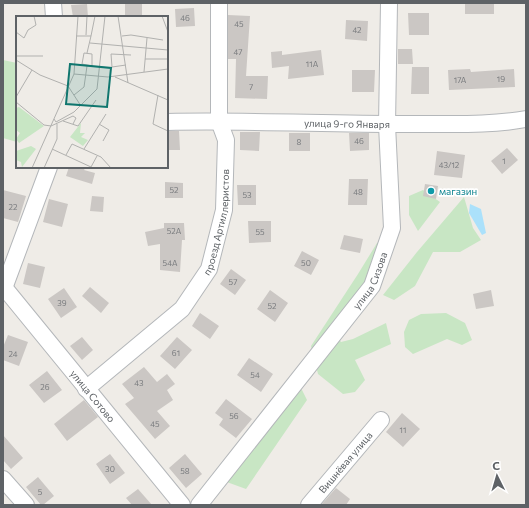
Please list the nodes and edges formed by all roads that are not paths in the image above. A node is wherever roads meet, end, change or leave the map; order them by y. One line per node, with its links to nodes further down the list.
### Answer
1 (53, 3): 4 (street)
2 (219, 3): 6 (street, проезд Артиллеристов)
3 (389, 3): 8 (street, улица Сизова)
4 (54, 16)
5 (526, 119): 8 (street, улица 9-го Января)
6 (219, 121): 7 (street, улица 9-го Января); 8 (street, улица 9-го Января); 11 (street, проезд Артиллеристов)
7 (168, 122)
8 (387, 125): 16 (street, улица Сизова)
9 (49, 168): 10 (street, улица Сотово)
10 (3, 288): 11 (street, улица Сотово)
11 (86, 389): 15 (street, улица Сотово)
12 (381, 420): 17 (street, Вишнёвая улица)
13 (3, 479): 14 (street)
14 (26, 505)
15 (182, 505)
16 (199, 505)
17 (309, 505)

